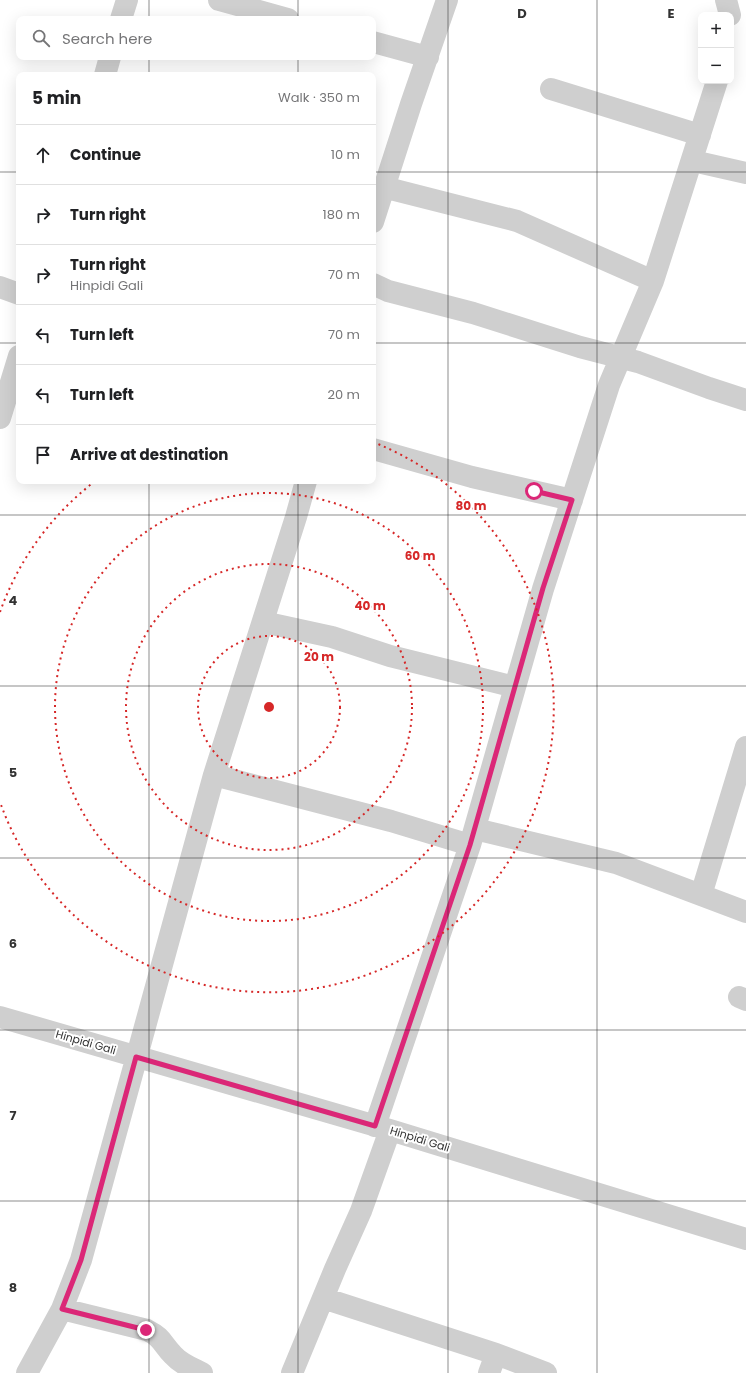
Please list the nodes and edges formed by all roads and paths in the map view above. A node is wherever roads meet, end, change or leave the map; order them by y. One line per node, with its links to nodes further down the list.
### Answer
1 (127, 0): 6 (street)
2 (219, 0): 7 (street)
3 (447, 0): 9 (street)
4 (726, 0): 5 (street)
5 (729, 12)
6 (122, 16)
7 (277, 16)
8 (376, 43): 9 (street)
9 (428, 57): 17 (street)
10 (109, 60): 11 (street)
11 (106, 72)
12 (716, 84): 14 (street)
13 (551, 89): 14 (street)
14 (700, 136): 15 (street)
15 (693, 161): 16 (street); 19 (street)
16 (746, 173)
17 (383, 187): 18 (street); 19 (street)
18 (376, 212)
19 (653, 281): 23 (street)
20 (376, 285): 23 (street)
21 (0, 287): 22 (street)
22 (16, 293)
23 (622, 357): 25 (street); 29 (street)
24 (16, 366): 26 (street)
25 (746, 400)
26 (0, 418)
27 (376, 449): 29 (street)
28 (305, 484): 30 (street)
29 (572, 500): 31 (street)
30 (263, 622): 31 (street); 33 (street)
31 (515, 687): 34 (street)
32 (746, 748): 35 (street)
33 (214, 775): 34 (street); 38 (street)
34 (472, 837): 35 (street); 39 (street)
35 (701, 895): 36 (street)
36 (746, 912)
37 (0, 1017): 38 (street, Hinpidi Gali)
38 (136, 1057): 39 (street, Hinpidi Gali); 42 (street)
39 (383, 1128): 40 (street, Hinpidi Gali); 41 (street)
40 (746, 1239)
41 (323, 1298): 43 (street); 46 (street)
42 (62, 1309): 44 (street); 45 (street)
43 (492, 1363): 47 (street)
44 (27, 1373)
45 (202, 1373)
46 (292, 1373)
47 (546, 1373)

